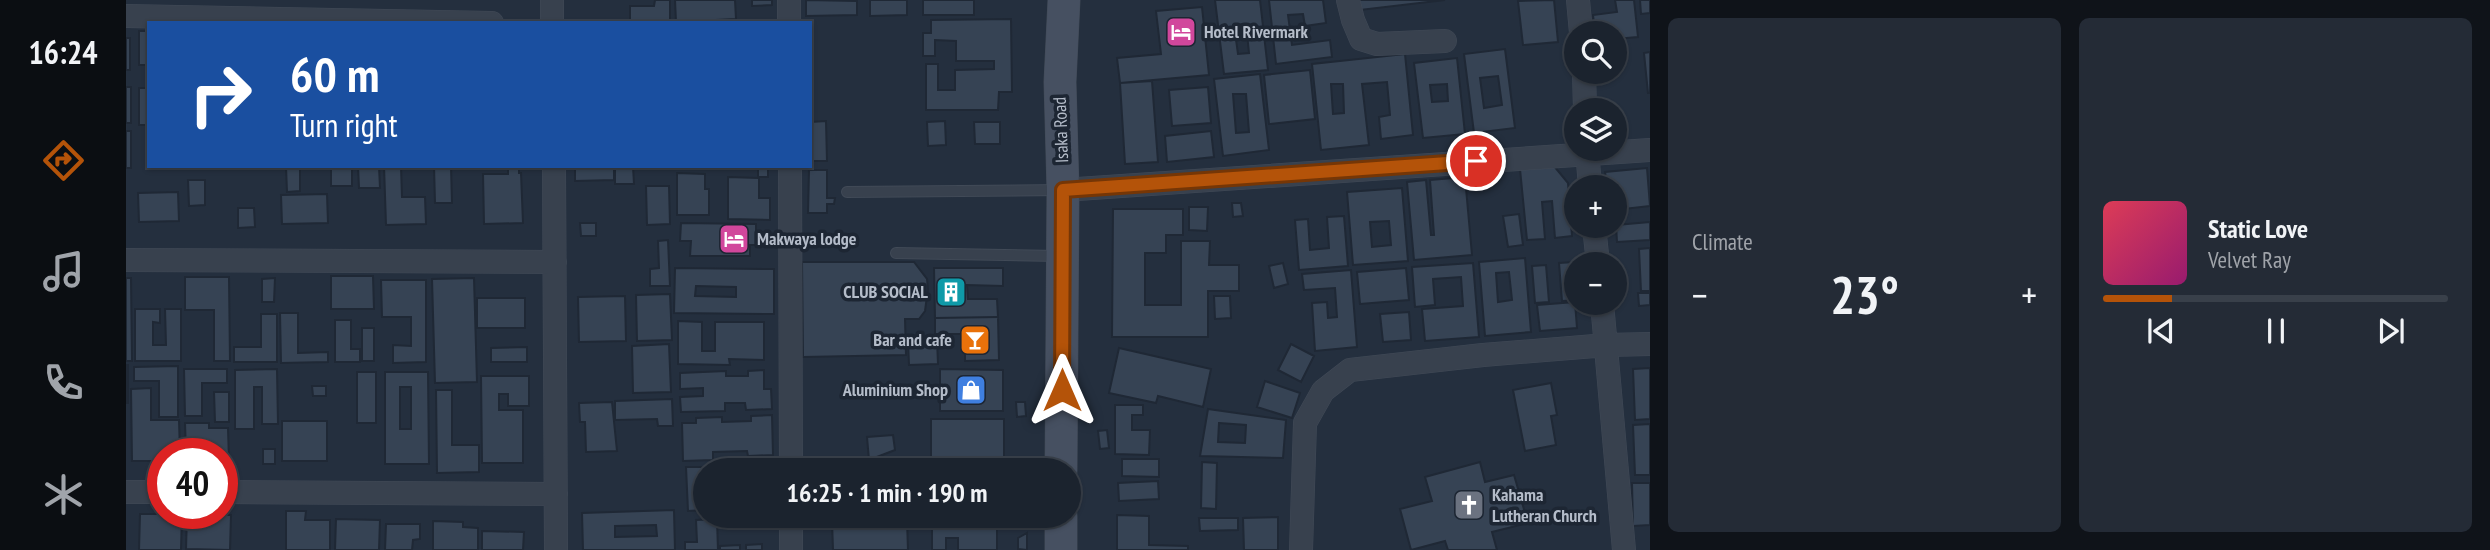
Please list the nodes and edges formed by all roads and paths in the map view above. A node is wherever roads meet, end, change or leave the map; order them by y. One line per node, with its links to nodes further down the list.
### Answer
1 (552, 0): 8 (street)
2 (789, 0): 9 (street)
3 (1064, 0): 17 (street, Isaka Road)
4 (1348, 0): 11 (street)
5 (1578, 0): 10 (street)
6 (126, 16): 7 (street)
7 (387, 21)
8 (552, 21)
9 (789, 21)
10 (1580, 21)
11 (1445, 41)
12 (1627, 150): 13 (street)
13 (1650, 150)
14 (1564, 153): 17 (street)
15 (554, 168): 22 (street)
16 (790, 168): 26 (street)
17 (1063, 190): 18 (lane); 20 (street, Isaka Road)
18 (848, 192)
19 (897, 253): 20 (lane)
20 (1063, 256): 27 (street, Isaka Road)
21 (126, 260): 22 (street)
22 (555, 262): 31 (street)
23 (1603, 315): 25 (street)
24 (1650, 344): 25 (street)
25 (1607, 345): 37 (street); 38 (street)
26 (791, 458)
27 (1061, 458)
28 (126, 492): 29 (street)
29 (147, 492)
30 (238, 492): 31 (street)
31 (556, 494): 34 (street)
32 (791, 528): 35 (street)
33 (1061, 528): 36 (street)
34 (556, 550)
35 (792, 550)
36 (1061, 550)
37 (1301, 550)
38 (1624, 550)

